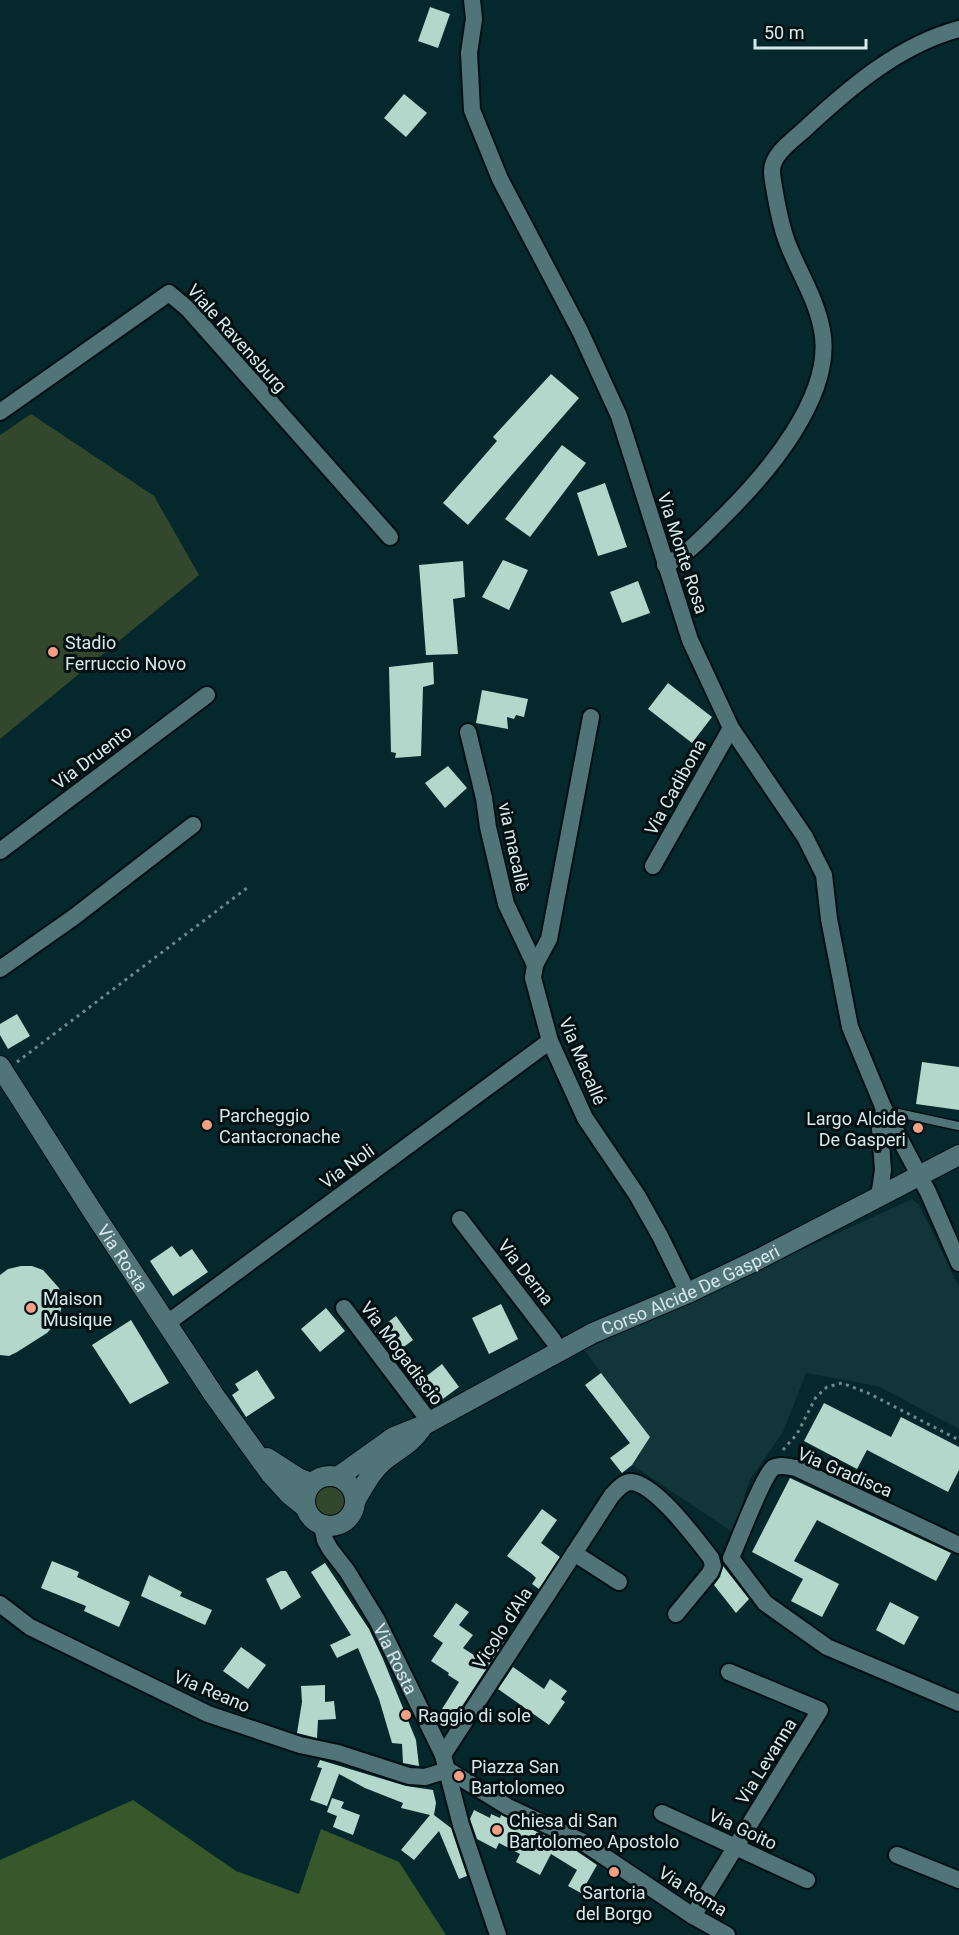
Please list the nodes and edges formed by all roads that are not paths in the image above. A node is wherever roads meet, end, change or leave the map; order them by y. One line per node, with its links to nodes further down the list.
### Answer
1 (472, 0): 5 (street, Via Monte Rosa)
2 (959, 29): 5 (street)
3 (0, 412): 4 (street, Viale Ravensburg)
4 (390, 537)
5 (665, 565): 8 (street, Via Monte Rosa)
6 (207, 695): 11 (street, Via Druento)
7 (591, 717): 13 (street)
8 (730, 728): 12 (street, Via Cadibona); 17 (street, Via Monte Rosa)
9 (468, 732): 13 (street, via macallè)
10 (193, 825): 14 (street)
11 (0, 851)
12 (653, 866)
13 (535, 964): 15 (street, Via Macallé)
14 (0, 969)
15 (550, 1041): 24 (street, Via Macallé); 26 (street, Via Noli)
16 (2, 1069): 26 (street, Via Rosta)
17 (884, 1109): 18 (lane); 20 (street); 21 (street)
18 (959, 1126)
19 (959, 1155): 20 (street, Corso Alcide De Gasperi)
20 (919, 1176): 21 (street, Corso Alcide De Gasperi); 23 (street)
21 (879, 1197): 24 (street, Corso Alcide De Gasperi)
22 (460, 1219): 27 (street, Via Derna)
23 (959, 1263)
24 (688, 1293): 27 (street, Corso Alcide De Gasperi)
25 (344, 1308): 28 (street, Via Mogadiscio)
26 (166, 1324): 29 (street, Via Rosta)
27 (559, 1350): 28 (street, Corso Alcide De Gasperi)
28 (427, 1424): 30 (street, Corso Alcide De Gasperi); 32 (street, Corso Alcide De Gasperi)
29 (252, 1446): 31 (street, Via Rosta); 33 (street, Via Rosta)
30 (338, 1477): 31 (street); 32 (street)
31 (311, 1483): 33 (street)
32 (355, 1501): 34 (street)
33 (305, 1507): 34 (street)
34 (322, 1526): 42 (street, Via Rosta)
35 (959, 1545): 41 (street, Via Gradisca)
36 (574, 1553): 37 (street); 39 (street, Vicolo d'Ala); 42 (street, Vicolo d'Ala)
37 (619, 1582)
38 (0, 1604): 42 (street, Via Reano)
39 (676, 1614)
40 (729, 1672): 44 (street, Via Levanna)
41 (959, 1702)
42 (446, 1763): 48 (street, Via Roma); 49 (street)
43 (662, 1813): 44 (street, Via Goito)
44 (735, 1847): 46 (street, Via Goito); 48 (street, Via Levanna)
45 (897, 1855): 47 (street)
46 (807, 1880)
47 (959, 1880)
48 (693, 1916): 50 (street, Via Roma)
49 (498, 1935)
50 (727, 1935)

